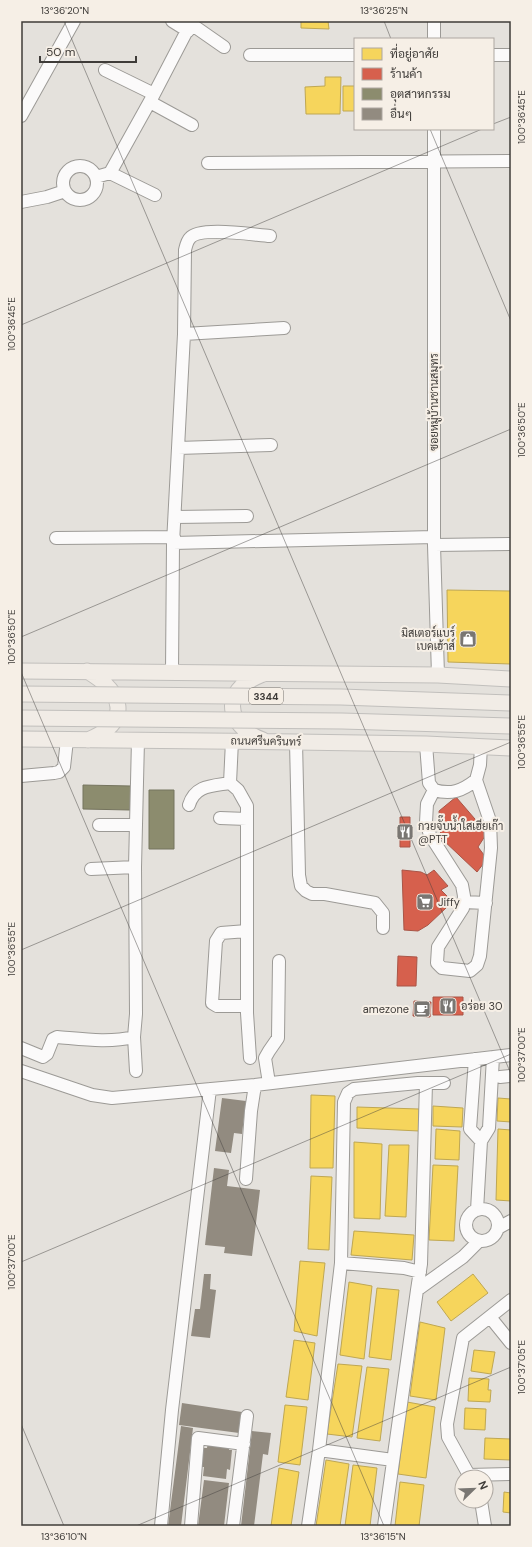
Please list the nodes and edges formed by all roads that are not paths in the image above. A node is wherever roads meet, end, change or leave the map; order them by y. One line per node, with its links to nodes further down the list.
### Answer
1 (74, 21): 13 (street)
2 (172, 21): 4 (street)
3 (434, 21): 5 (street)
4 (190, 25): 6 (street); 12 (street)
5 (434, 38)
6 (224, 47)
7 (250, 55): 8 (street)
8 (354, 55)
9 (494, 55): 10 (street)
10 (511, 55)
11 (105, 70): 12 (street)
12 (152, 98): 14 (street); 19 (street)
13 (21, 116)
14 (192, 125)
15 (434, 130): 17 (street, ซอยหมู่บ้านชานสมุทร)
16 (511, 161): 17 (street)
17 (434, 162): 18 (street); 33 (street, ซอยหมู่บ้านชานสมุทร)
18 (208, 163)
19 (110, 173): 20 (street); 22 (street)
20 (96, 177): 21 (street); 21 (street)
21 (65, 191): 23 (street)
22 (155, 195)
23 (22, 206)
24 (270, 236): 26 (street)
25 (284, 328): 26 (street)
26 (184, 334): 28 (street)
27 (271, 446): 28 (street)
28 (178, 448): 30 (street)
29 (247, 516): 30 (street)
30 (175, 517): 32 (street)
31 (56, 538): 32 (street)
32 (173, 540): 33 (street); 37 (street)
33 (434, 541): 34 (street); 39 (street, ซอยหมู่บ้านชานสมุทร)
34 (511, 544)
35 (21, 671): 36 (main road, 3344)
36 (87, 671): 37 (main road, 3344); 47 (main road)
37 (172, 672): 38 (main road, 3344)
38 (264, 673): 39 (main road, 3344); 50 (main road)
39 (438, 675): 40 (main road, 3344)
40 (511, 678)
41 (21, 694): 42 (main road, 3344, bridge)
42 (511, 703)
43 (21, 718): 44 (main road, ถนนศรีนครินทร์ / 3344, bridge)
44 (511, 726)
45 (21, 739): 46 (main road, ถนนศรีนครินทร์)
46 (67, 740): 47 (main road, ถนนศรีนครินทร์); 55 (street)
47 (88, 740): 48 (main road, ถนนศรีนครินทร์)
48 (138, 740): 49 (main road, ถนนศรีนครินทร์); 63 (street)
49 (232, 741): 50 (main road, ถนนศรีนครินทร์); 57 (street)
50 (266, 741): 51 (main road, ถนนศรีนครินทร์)
51 (296, 742): 52 (main road, ถนนศรีนครินทร์); 68 (street)
52 (426, 744): 53 (main road, ถนนศรีนครินทร์); 58 (street)
53 (481, 746): 54 (main road, ถนนศรีนครินทร์); 56 (street)
54 (511, 748)
55 (21, 776)
56 (476, 780): 58 (street); 67 (street)
57 (230, 783): 59 (street); 61 (street)
58 (434, 790): 66 (street)
59 (189, 805)
60 (220, 818): 61 (street)
61 (247, 819): 69 (street)
62 (99, 825): 63 (street)
63 (136, 825): 64 (street)
64 (135, 867): 65 (street); 72 (street)
65 (91, 869)
66 (464, 902): 67 (street); 67 (street)
67 (486, 903)
68 (383, 928)
69 (247, 931): 71 (street); 71 (street)
70 (279, 961): 80 (street)
71 (247, 1006): 76 (street)
72 (134, 1037): 73 (street); 79 (street)
73 (21, 1048)
74 (511, 1055): 75 (street)
75 (493, 1057): 77 (street); 85 (street)
76 (250, 1058)
77 (475, 1059): 80 (street); 85 (street)
78 (21, 1071): 84 (street)
79 (136, 1071)
80 (269, 1083): 83 (street)
81 (426, 1083): 82 (street); 91 (street); 92 (street)
82 (444, 1083)
83 (255, 1085): 84 (street); 86 (street)
84 (210, 1089): 105 (street)
85 (481, 1142): 87 (street)
86 (246, 1179)
87 (477, 1210): 89 (street); 90 (street)
88 (511, 1221): 89 (street)
89 (498, 1228): 90 (street)
90 (479, 1241): 93 (street)
91 (341, 1263): 92 (street); 99 (street)
92 (420, 1272): 93 (street)
93 (417, 1290): 100 (street)
94 (511, 1300): 95 (street)
95 (490, 1317): 96 (street); 101 (street)
96 (511, 1343)
97 (247, 1416): 98 (street)
98 (244, 1444): 106 (street); 107 (street)
99 (319, 1450): 100 (street); 108 (street)
100 (393, 1460): 109 (street)
101 (465, 1469)
102 (511, 1474): 103 (street)
103 (494, 1475)
104 (482, 1509): 110 (street)
105 (161, 1526)
106 (191, 1526)
107 (234, 1526)
108 (308, 1526)
109 (384, 1526)
110 (485, 1526)

